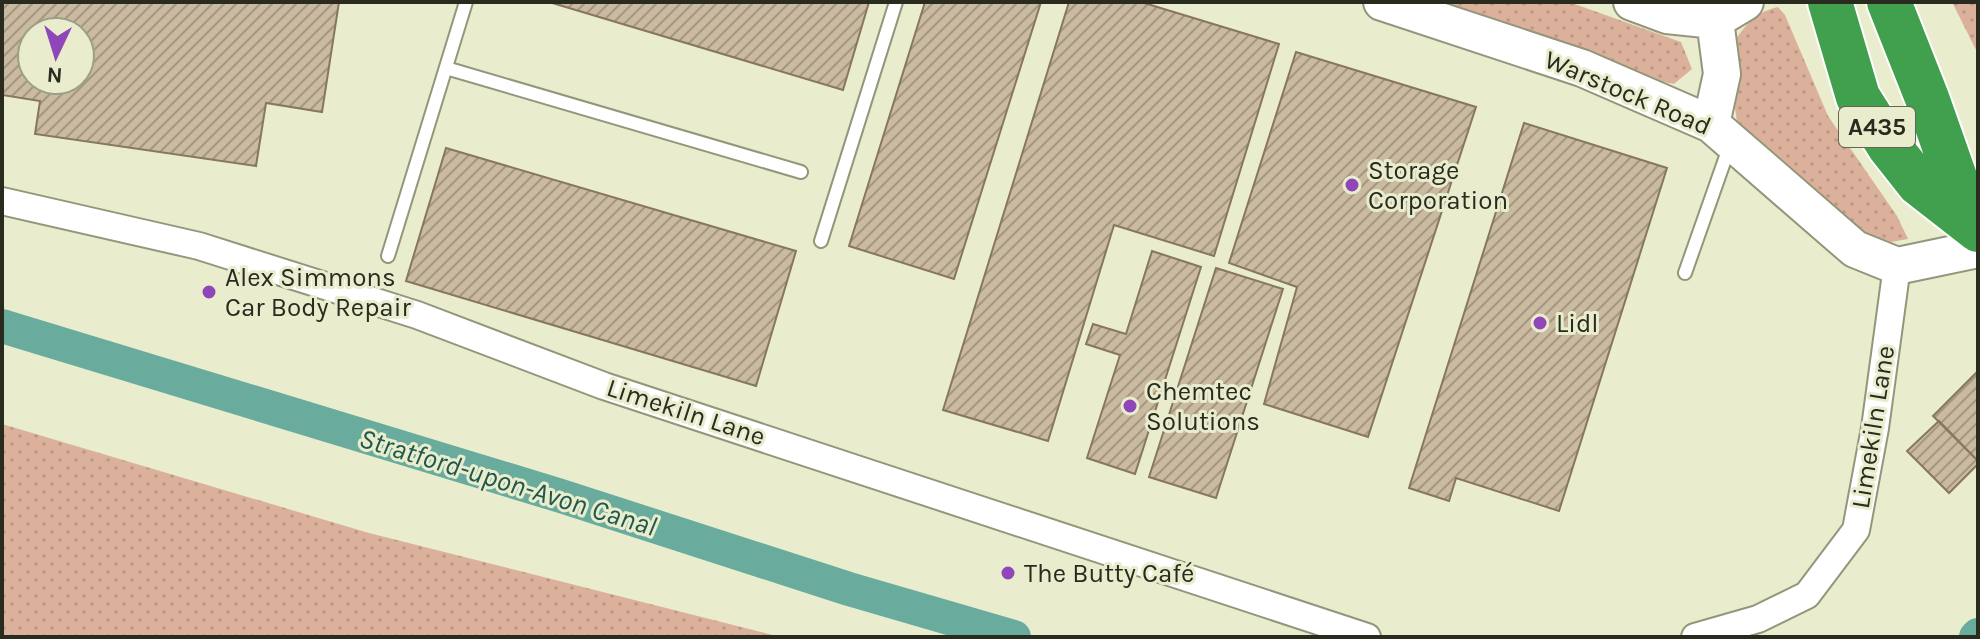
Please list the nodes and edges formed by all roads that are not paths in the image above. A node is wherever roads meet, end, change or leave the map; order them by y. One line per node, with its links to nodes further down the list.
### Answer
1 (466, 2): 8 (lane)
2 (896, 2): 13 (lane)
3 (1382, 2): 9 (street, Warstock Road)
4 (1632, 2): 7 (street)
5 (1830, 2): 12 (highway, A435)
6 (1889, 2): 12 (highway, A435)
7 (1730, 11): 9 (street)
8 (446, 68): 10 (lane); 14 (lane)
9 (1721, 133): 15 (street, Warstock Road); 16 (lane)
10 (801, 172)
11 (2, 201): 17 (street, Limekiln Lane)
12 (1976, 234): 15 (street)
13 (821, 241)
14 (388, 256)
15 (1897, 266): 18 (street, Limekiln Lane)
16 (1685, 273)
17 (1367, 637)
18 (1695, 637)

